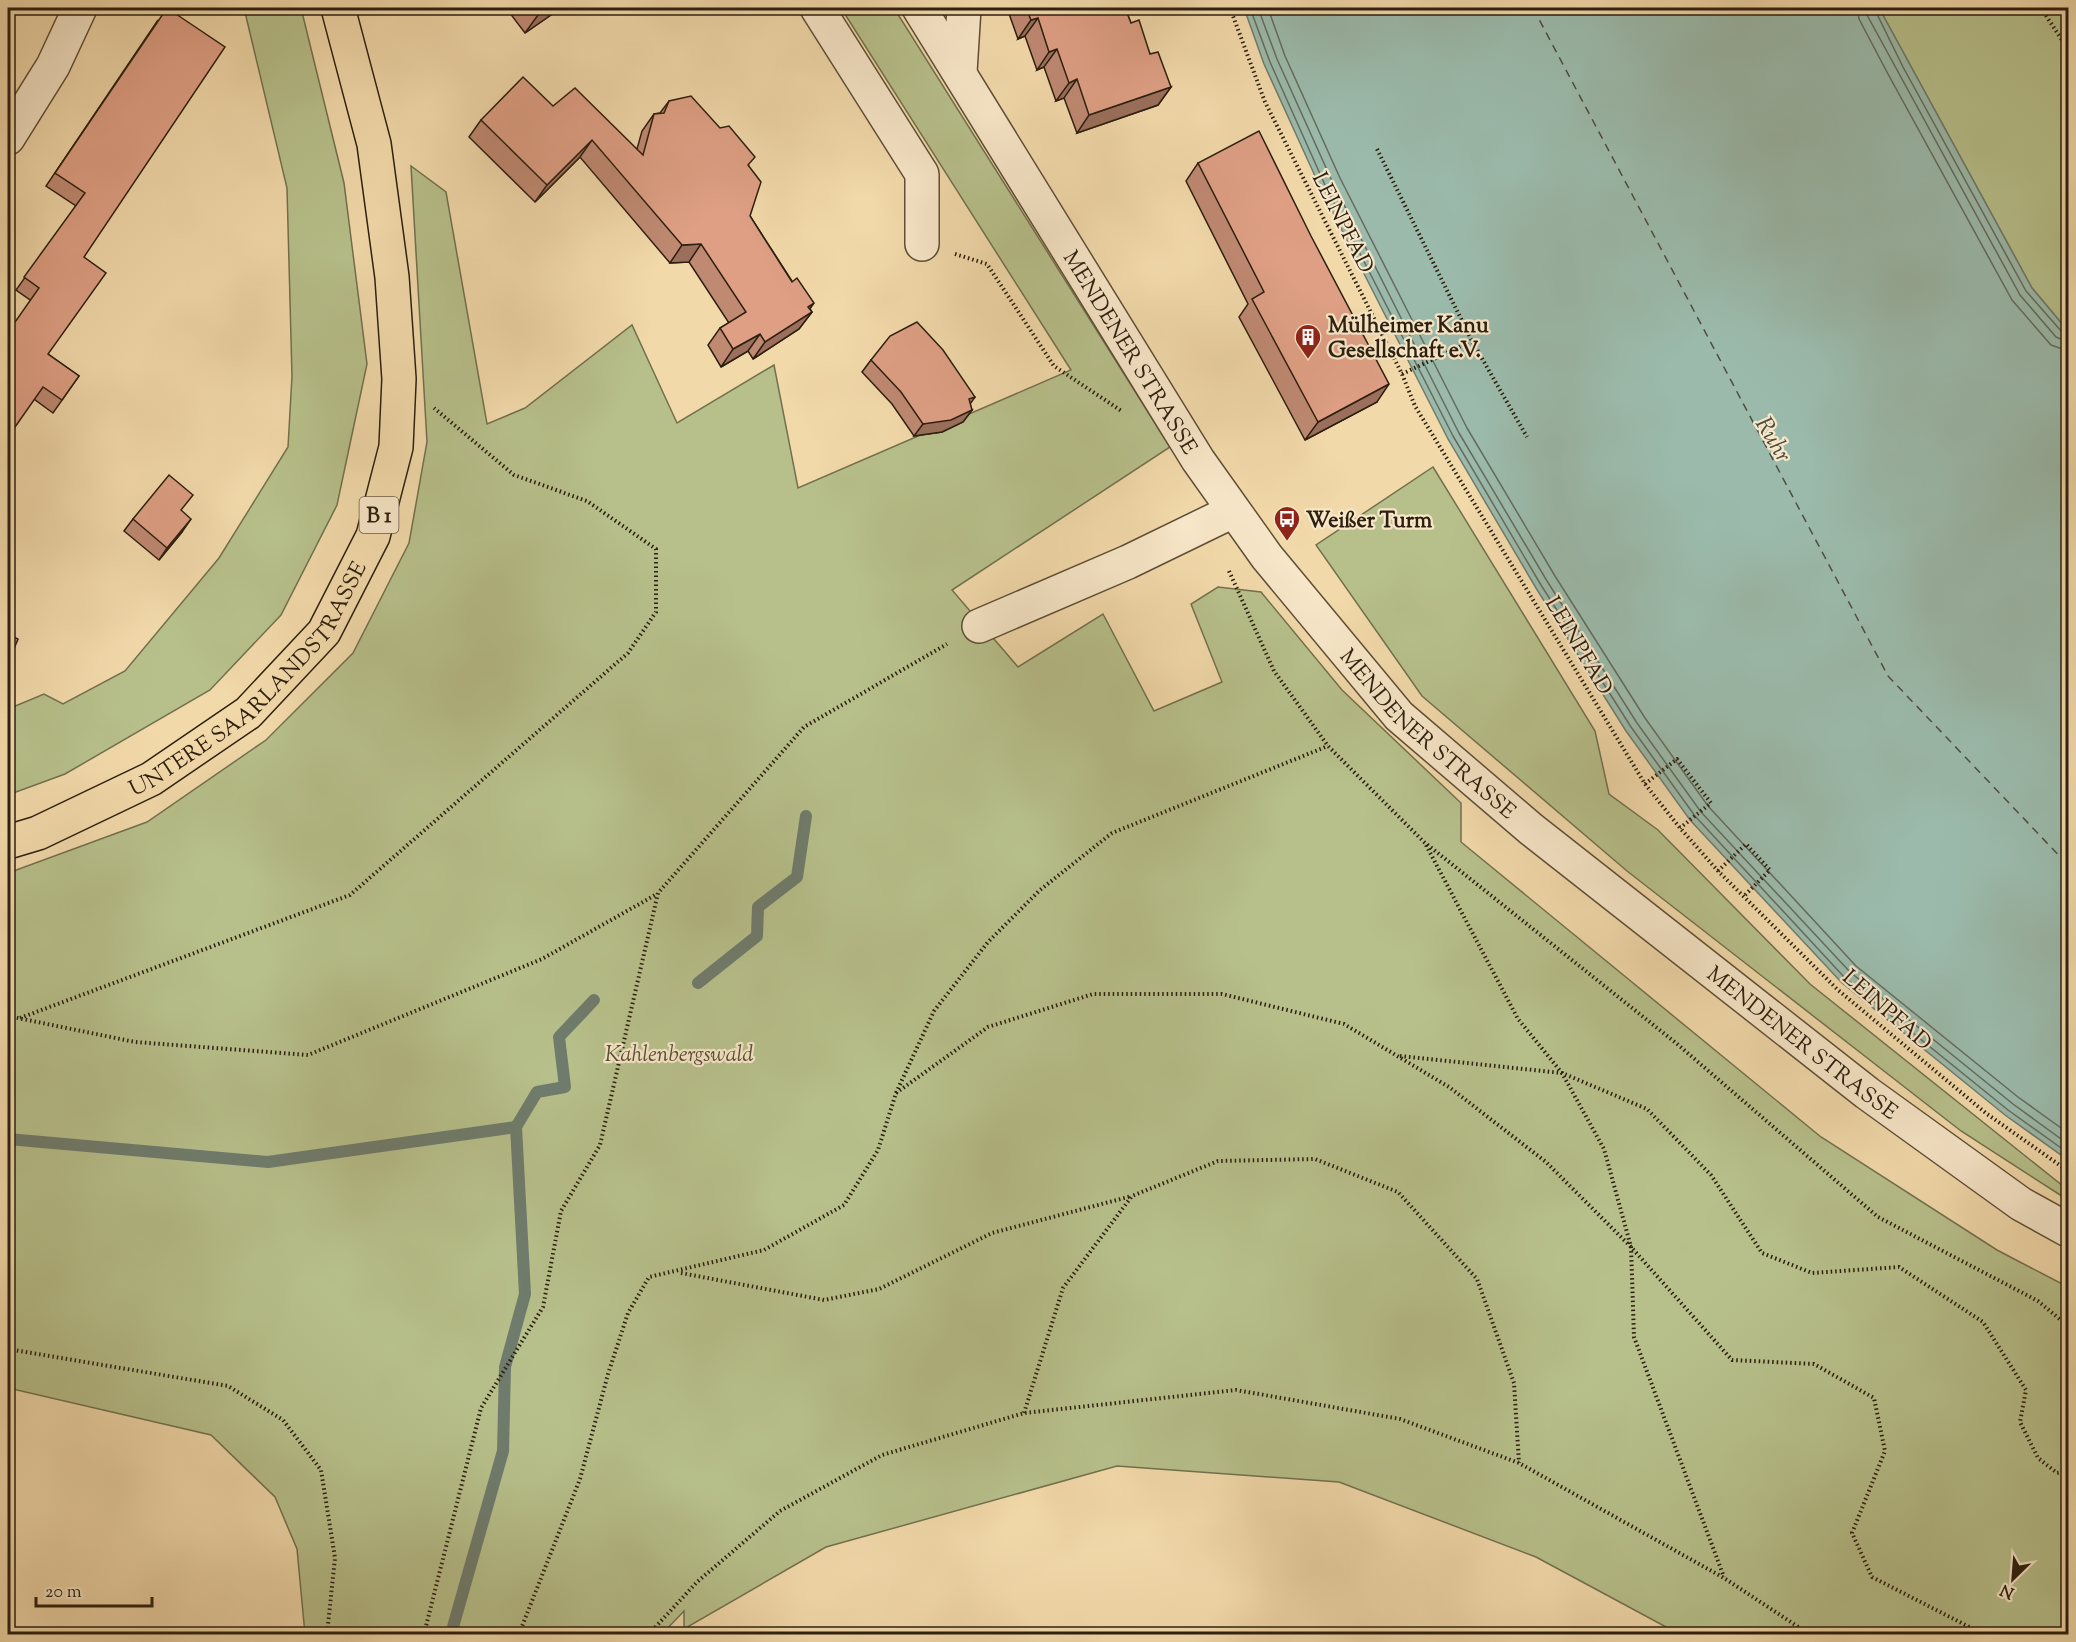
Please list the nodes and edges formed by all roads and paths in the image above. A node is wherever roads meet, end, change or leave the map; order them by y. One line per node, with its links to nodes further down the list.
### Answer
1 (80, 8): 10 (street)
2 (338, 8): 15 (main road, UNTERE SAARLANDSTRASSE / B 1)
3 (817, 8): 12 (street)
4 (919, 8): 9 (street, MENDENER STRASSE)
5 (964, 8): 9 (street)
6 (1230, 8): 14 (path, LEINPFAD)
7 (2041, 8): 8 (path)
8 (2068, 50)
9 (960, 72): 18 (street, MENDENER STRASSE)
10 (8, 138)
11 (1377, 149): 13 (path)
12 (922, 244): 16 (path)
13 (1472, 341): 14 (path); 17 (path)
14 (1402, 374): 21 (path, LEINPFAD)
15 (399, 379): 23 (main road, UNTERE SAARLANDSTRASSE / B 1); 29 (path)
16 (1130, 416)
17 (1527, 437)
18 (1209, 519): 19 (street); 20 (path); 35 (street, MENDENER STRASSE)
19 (979, 626): 26 (path)
20 (1328, 746): 24 (path); 32 (path)
21 (1645, 784): 22 (path, LEINPFAD); 22 (path)
22 (1680, 828): 25 (path, LEINPFAD)
23 (8, 842)
24 (1424, 842): 31 (path); 38 (path)
25 (1718, 871): 27 (path, LEINPFAD); 27 (path)
26 (657, 893): 29 (path); 45 (path)
27 (1745, 895): 33 (path, LEINPFAD)
28 (8, 1016): 29 (path)
29 (20, 1018)
30 (1397, 1056): 31 (path); 32 (path); 36 (path)
31 (1562, 1073): 36 (path); 42 (path)
32 (896, 1093): 37 (path)
33 (2068, 1171)
34 (1132, 1196): 37 (path); 40 (path); 41 (path)
35 (2068, 1230)
36 (1631, 1247): 43 (path); 49 (path)
37 (677, 1272): 46 (path)
38 (2068, 1326)
39 (8, 1349): 44 (path)
40 (1024, 1413): 41 (path); 47 (path)
41 (1518, 1463): 43 (path)
42 (2068, 1471)
43 (1724, 1578): 48 (path)
44 (327, 1635)
45 (424, 1635)
46 (519, 1635)
47 (649, 1635)
48 (1809, 1635)
49 (1983, 1635)

